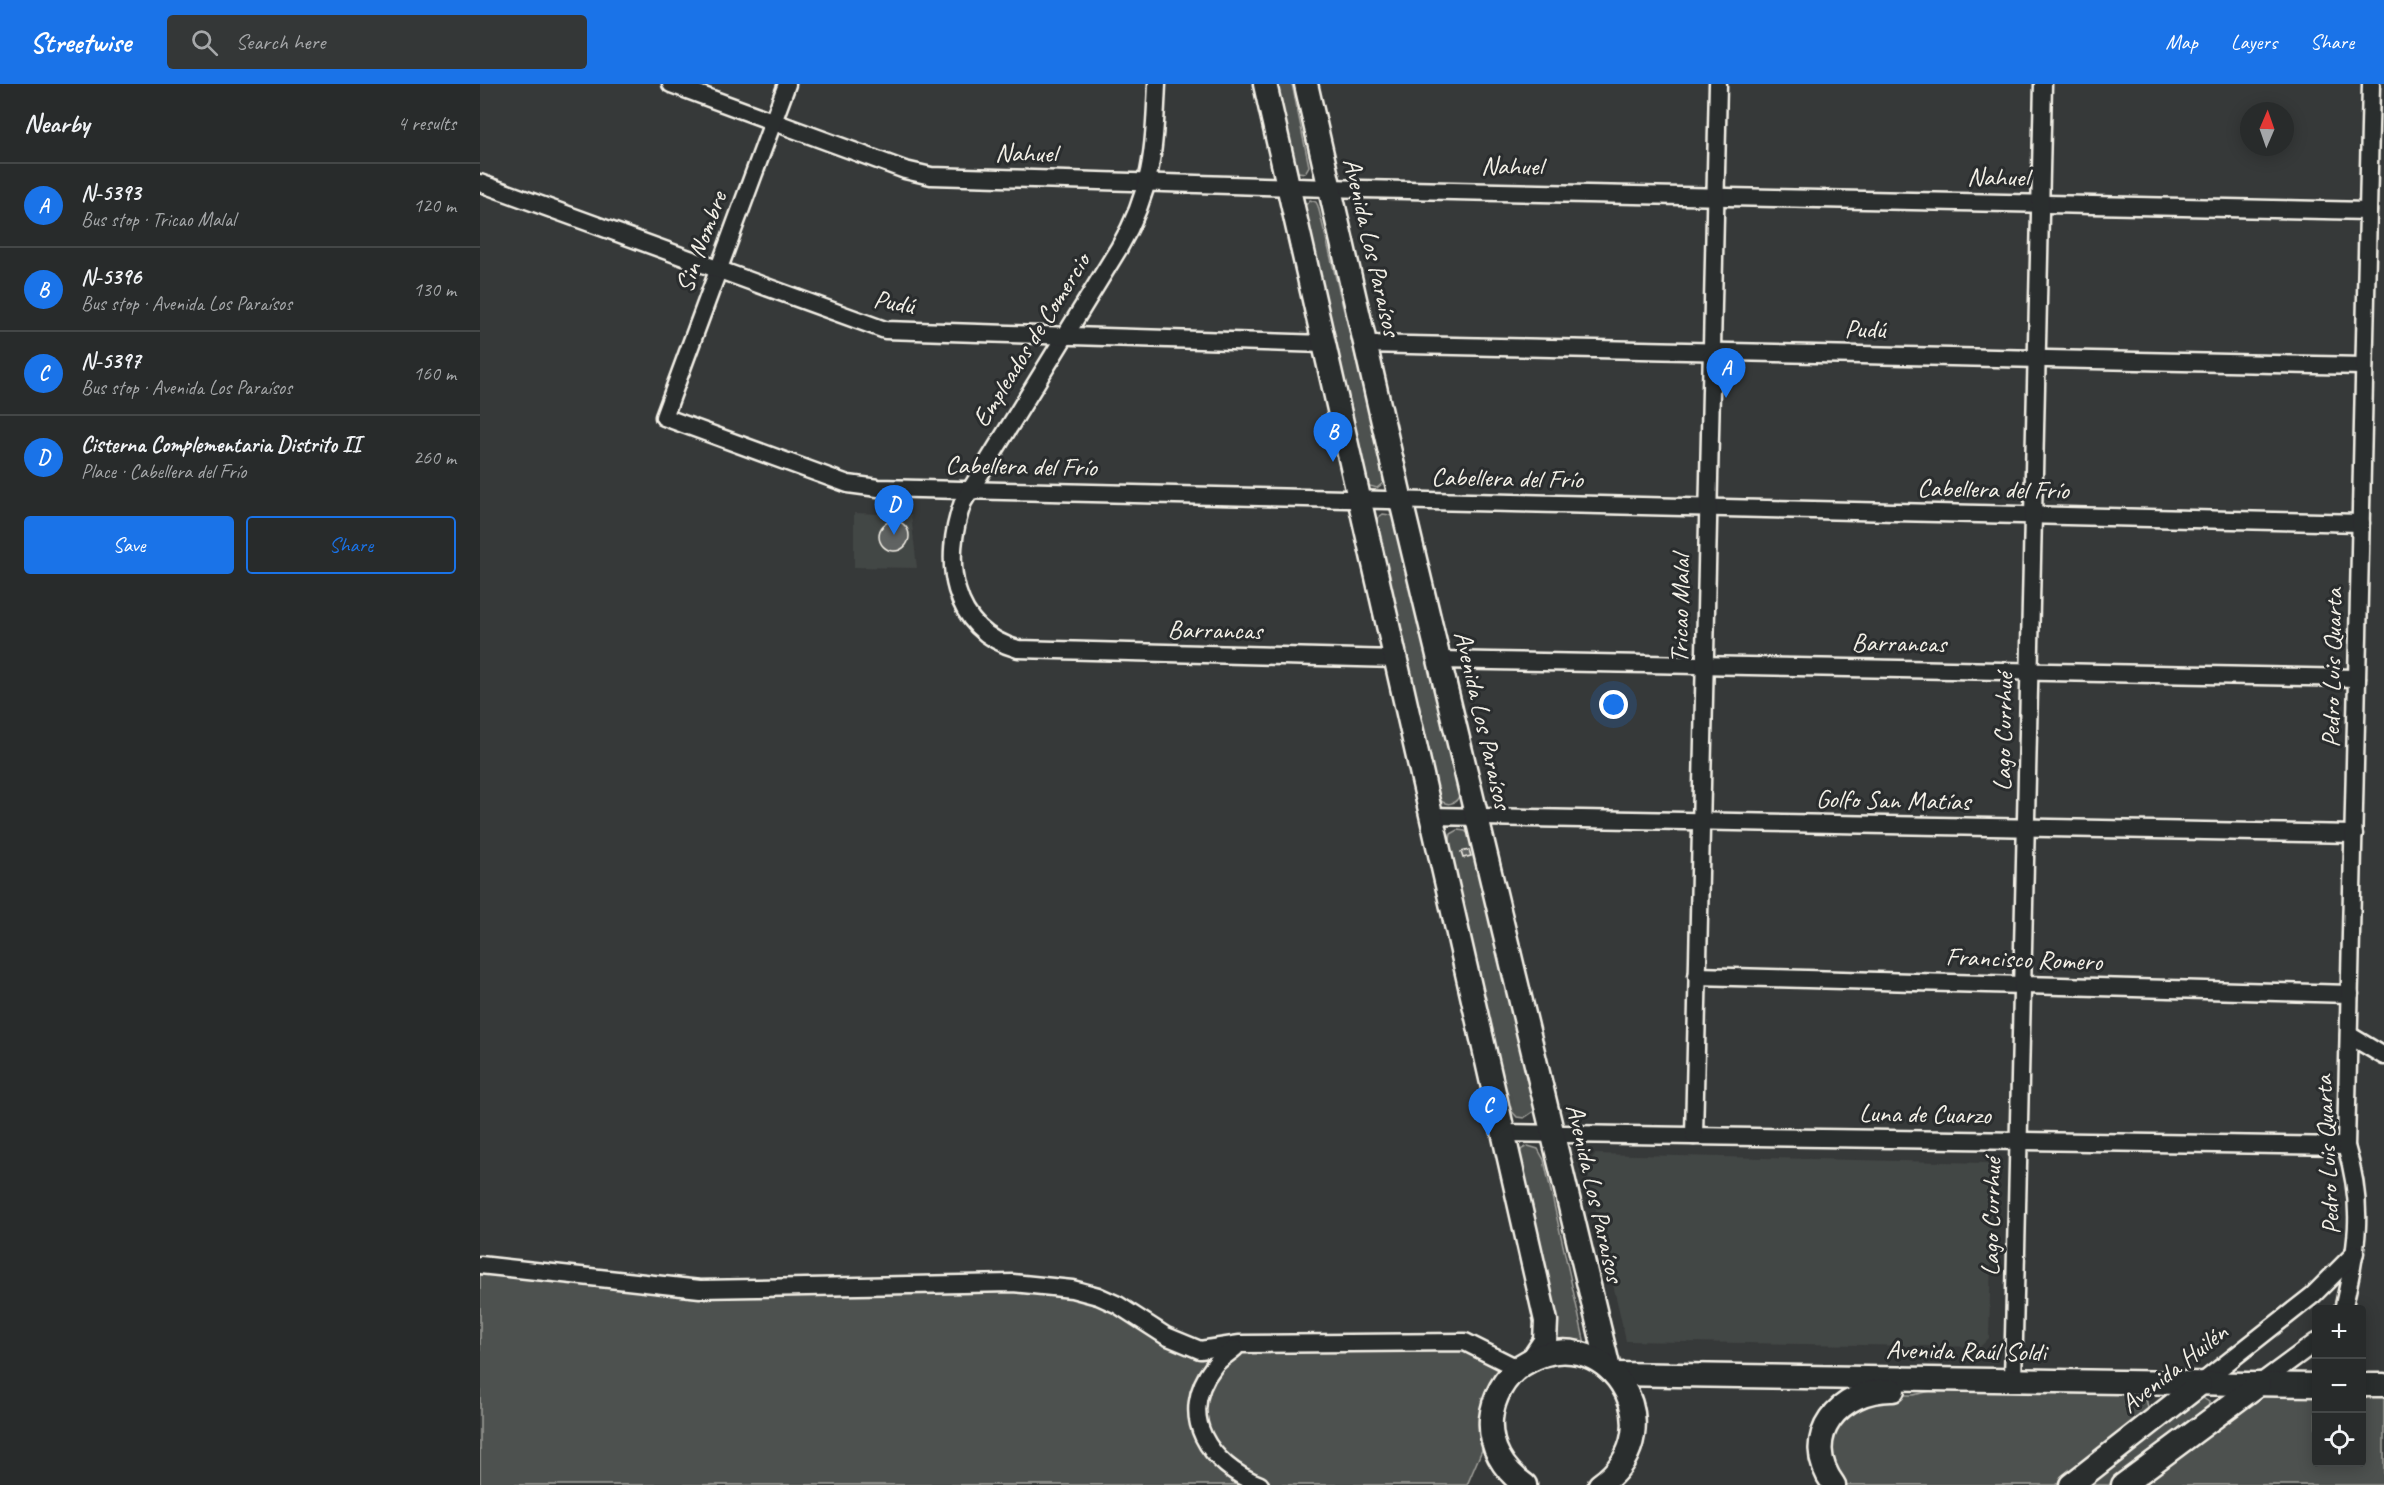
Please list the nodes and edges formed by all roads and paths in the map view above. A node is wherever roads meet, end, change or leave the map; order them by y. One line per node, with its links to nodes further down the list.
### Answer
1 (671, 84): 9 (street, Nahuel)
2 (787, 84): 9 (street, Sin Nombre)
3 (1157, 84): 10 (street, Empleados de Comercio)
4 (1265, 84): 12 (main road)
5 (1306, 84): 13 (main road, Avenida Los Paraísos)
6 (1718, 84): 14 (street, Tricao Malal)
7 (2043, 84): 15 (street, Lago Currhué)
8 (2371, 84): 16 (street, Pedro Luis Quarta)
9 (773, 122): 10 (street, Nahuel); 17 (street, Sin Nombre)
10 (1148, 182): 12 (street, Nahuel); 18 (street, Empleados de Comercio)
11 (480, 183): 17 (street, Pudú)
12 (1288, 187): 13 (street, Nahuel); 19 (main road)
13 (1330, 188): 14 (street, Nahuel); 20 (main road, Avenida Los Paraísos)
14 (1715, 195): 15 (street, Nahuel); 21 (street, Tricao Malal)
15 (2041, 203): 16 (street, Nahuel); 22 (street, Lago Currhué)
16 (2368, 211): 23 (street, Pedro Luis Quarta)
17 (718, 270): 18 (street, Pudú); 24 (street, Sin Nombre)
18 (1064, 336): 19 (street, Pudú); 25 (street, Empleados de Comercio)
19 (1324, 344): 26 (main road)
20 (1365, 344): 21 (street, Pudú); 27 (main road, Avenida Los Paraísos)
21 (1712, 352): 22 (street, Pudú); 28 (street, Tricao Malal)
22 (2037, 358): 23 (street, Pudú); 29 (street, Lago Currhué)
23 (2364, 366): 30 (street, Pedro Luis Quarta)
24 (664, 417): 25 (street, Cabellera del Frío)
25 (968, 490): 26 (street, Cabellera del Frío); 31 (street, Empleados de Comercio)
26 (1359, 500): 27 (street, Cabellera del Frío); 32 (main road)
27 (1401, 501): 28 (street, Cabellera del Frío); 33 (main road, Avenida Los Paraísos)
28 (1708, 508): 29 (street, Cabellera del Frío); 34 (street, Tricao Malal)
29 (2033, 515): 30 (street, Cabellera del Frío); 35 (street, Lago Currhué)
30 (2361, 523): 36 (street, Pedro Luis Quarta)
31 (1033, 650): 32 (street, Barrancas)
32 (1396, 659): 37 (main road)
33 (1439, 660): 34 (street, Barrancas); 38 (main road, Avenida Los Paraísos)
34 (1704, 664): 35 (street, Barrancas); 39 (street, Tricao Malal)
35 (2030, 671): 36 (street, Barrancas); 40 (street, Lago Currhué)
36 (2357, 678): 41 (street, Pedro Luis Quarta)
37 (1431, 816): 38 (street, Golfo San Matías); 47 (main road)
38 (1476, 818): 39 (street, Golfo San Matías); 48 (main road, Avenida Los Paraísos)
39 (1701, 822): 40 (street, Golfo San Matías); 42 (street, Tricao Malal)
40 (2026, 828): 41 (street, Golfo San Matías); 43 (street, Lago Currhué)
41 (2354, 834): 44 (street, Pedro Luis Quarta)
42 (1697, 976): 43 (street, Francisco Romero); 49 (street, Tricao Malal)
43 (2022, 985): 44 (street, Francisco Romero); 50 (street, Lago Currhué)
44 (2350, 994): 45 (street, Pedro Luis Quarta)
45 (2349, 1035): 46 (street); 51 (street, Pedro Luis Quarta)
46 (2384, 1056)
47 (1503, 1133): 48 (street, Luna de Cuarzo); 58 (main road)
48 (1552, 1133): 49 (street, Luna de Cuarzo); 59 (main road, Avenida Los Paraísos)
49 (1694, 1136): 50 (street, Luna de Cuarzo)
50 (2019, 1141): 51 (street, Luna de Cuarzo); 61 (street, Lago Currhué)
51 (2346, 1146): 52 (street, Pedro Luis Quarta)
52 (2356, 1252): 54 (street, Pedro Luis Quarta); 55 (street, Pedro Luis Quarta)
53 (480, 1265): 56 (street)
54 (2313, 1295): 62 (street, Avenida Huilén)
55 (2344, 1305)
56 (1240, 1344): 58 (street); 67 (street)
57 (2312, 1345): 63 (street)
58 (1525, 1364): 59 (main road); 68 (main road)
59 (1612, 1371): 60 (main road, Avenida Raúl Soldi); 69 (main road, Avenida Los Paraísos)
60 (1953, 1380): 61 (main road, Avenida Raúl Soldi); 70 (main road)
61 (2013, 1380): 62 (main road, Avenida Raúl Soldi)
62 (2200, 1384): 63 (main road, Avenida Raúl Soldi); 71 (main road, Avenida Huilén)
63 (2259, 1384): 64 (main road, Avenida Raúl Soldi); 72 (main road)
64 (2312, 1385)
65 (2366, 1385): 66 (main road)
66 (2384, 1385)
67 (1260, 1485)
68 (1525, 1485)
69 (1600, 1485)
70 (1834, 1485)
71 (2071, 1485)
72 (2123, 1485)

